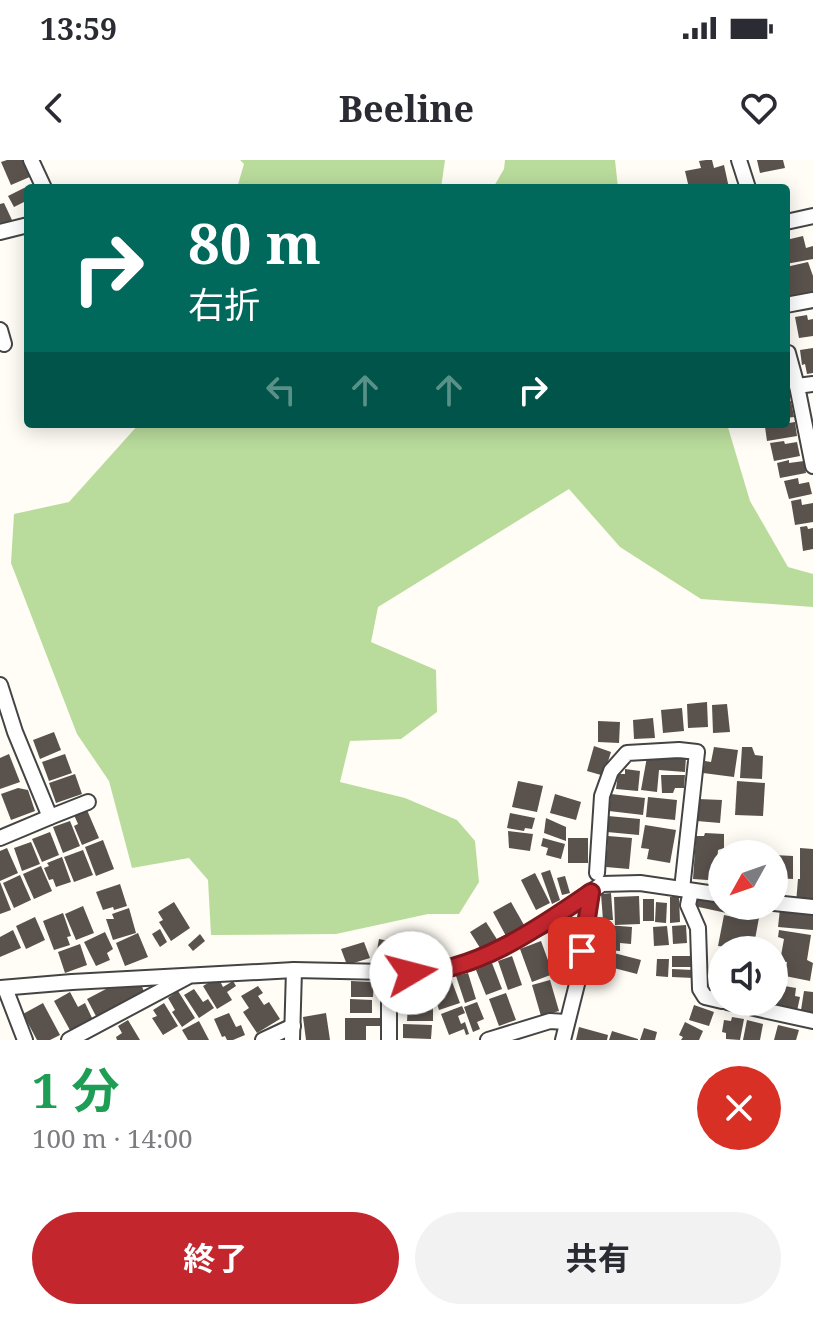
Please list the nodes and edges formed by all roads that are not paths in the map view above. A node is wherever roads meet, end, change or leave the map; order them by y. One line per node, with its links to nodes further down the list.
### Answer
1 (31, 160): 3 (street)
2 (739, 160): 4 (street)
3 (42, 184)
4 (747, 184)
5 (813, 216): 6 (street)
6 (790, 221)
7 (24, 226): 8 (street)
8 (0, 232)
9 (813, 300): 10 (street)
10 (790, 304)
11 (790, 360): 13 (street)
12 (813, 384): 13 (street)
13 (797, 386): 14 (street)
14 (812, 460)
15 (0, 685): 17 (street)
16 (88, 802): 17 (street)
17 (50, 817): 18 (street)
18 (0, 838)
19 (597, 873): 20 (street)
20 (686, 890): 21 (street); 22 (street); 29 (street)
21 (591, 892): 26 (street); 32 (street)
22 (708, 893)
23 (788, 904): 24 (street)
24 (813, 907)
25 (294, 970): 26 (street); 27 (street); 33 (street)
26 (389, 973): 37 (street)
27 (191, 975): 28 (street); 35 (street)
28 (2, 988): 34 (street)
29 (708, 998)
30 (788, 1015): 31 (street)
31 (813, 1021)
32 (566, 1022): 38 (street); 39 (street)
33 (292, 1033): 36 (street)
34 (25, 1040)
35 (69, 1040)
36 (263, 1040)
37 (389, 1040)
38 (488, 1040)
39 (563, 1040)

